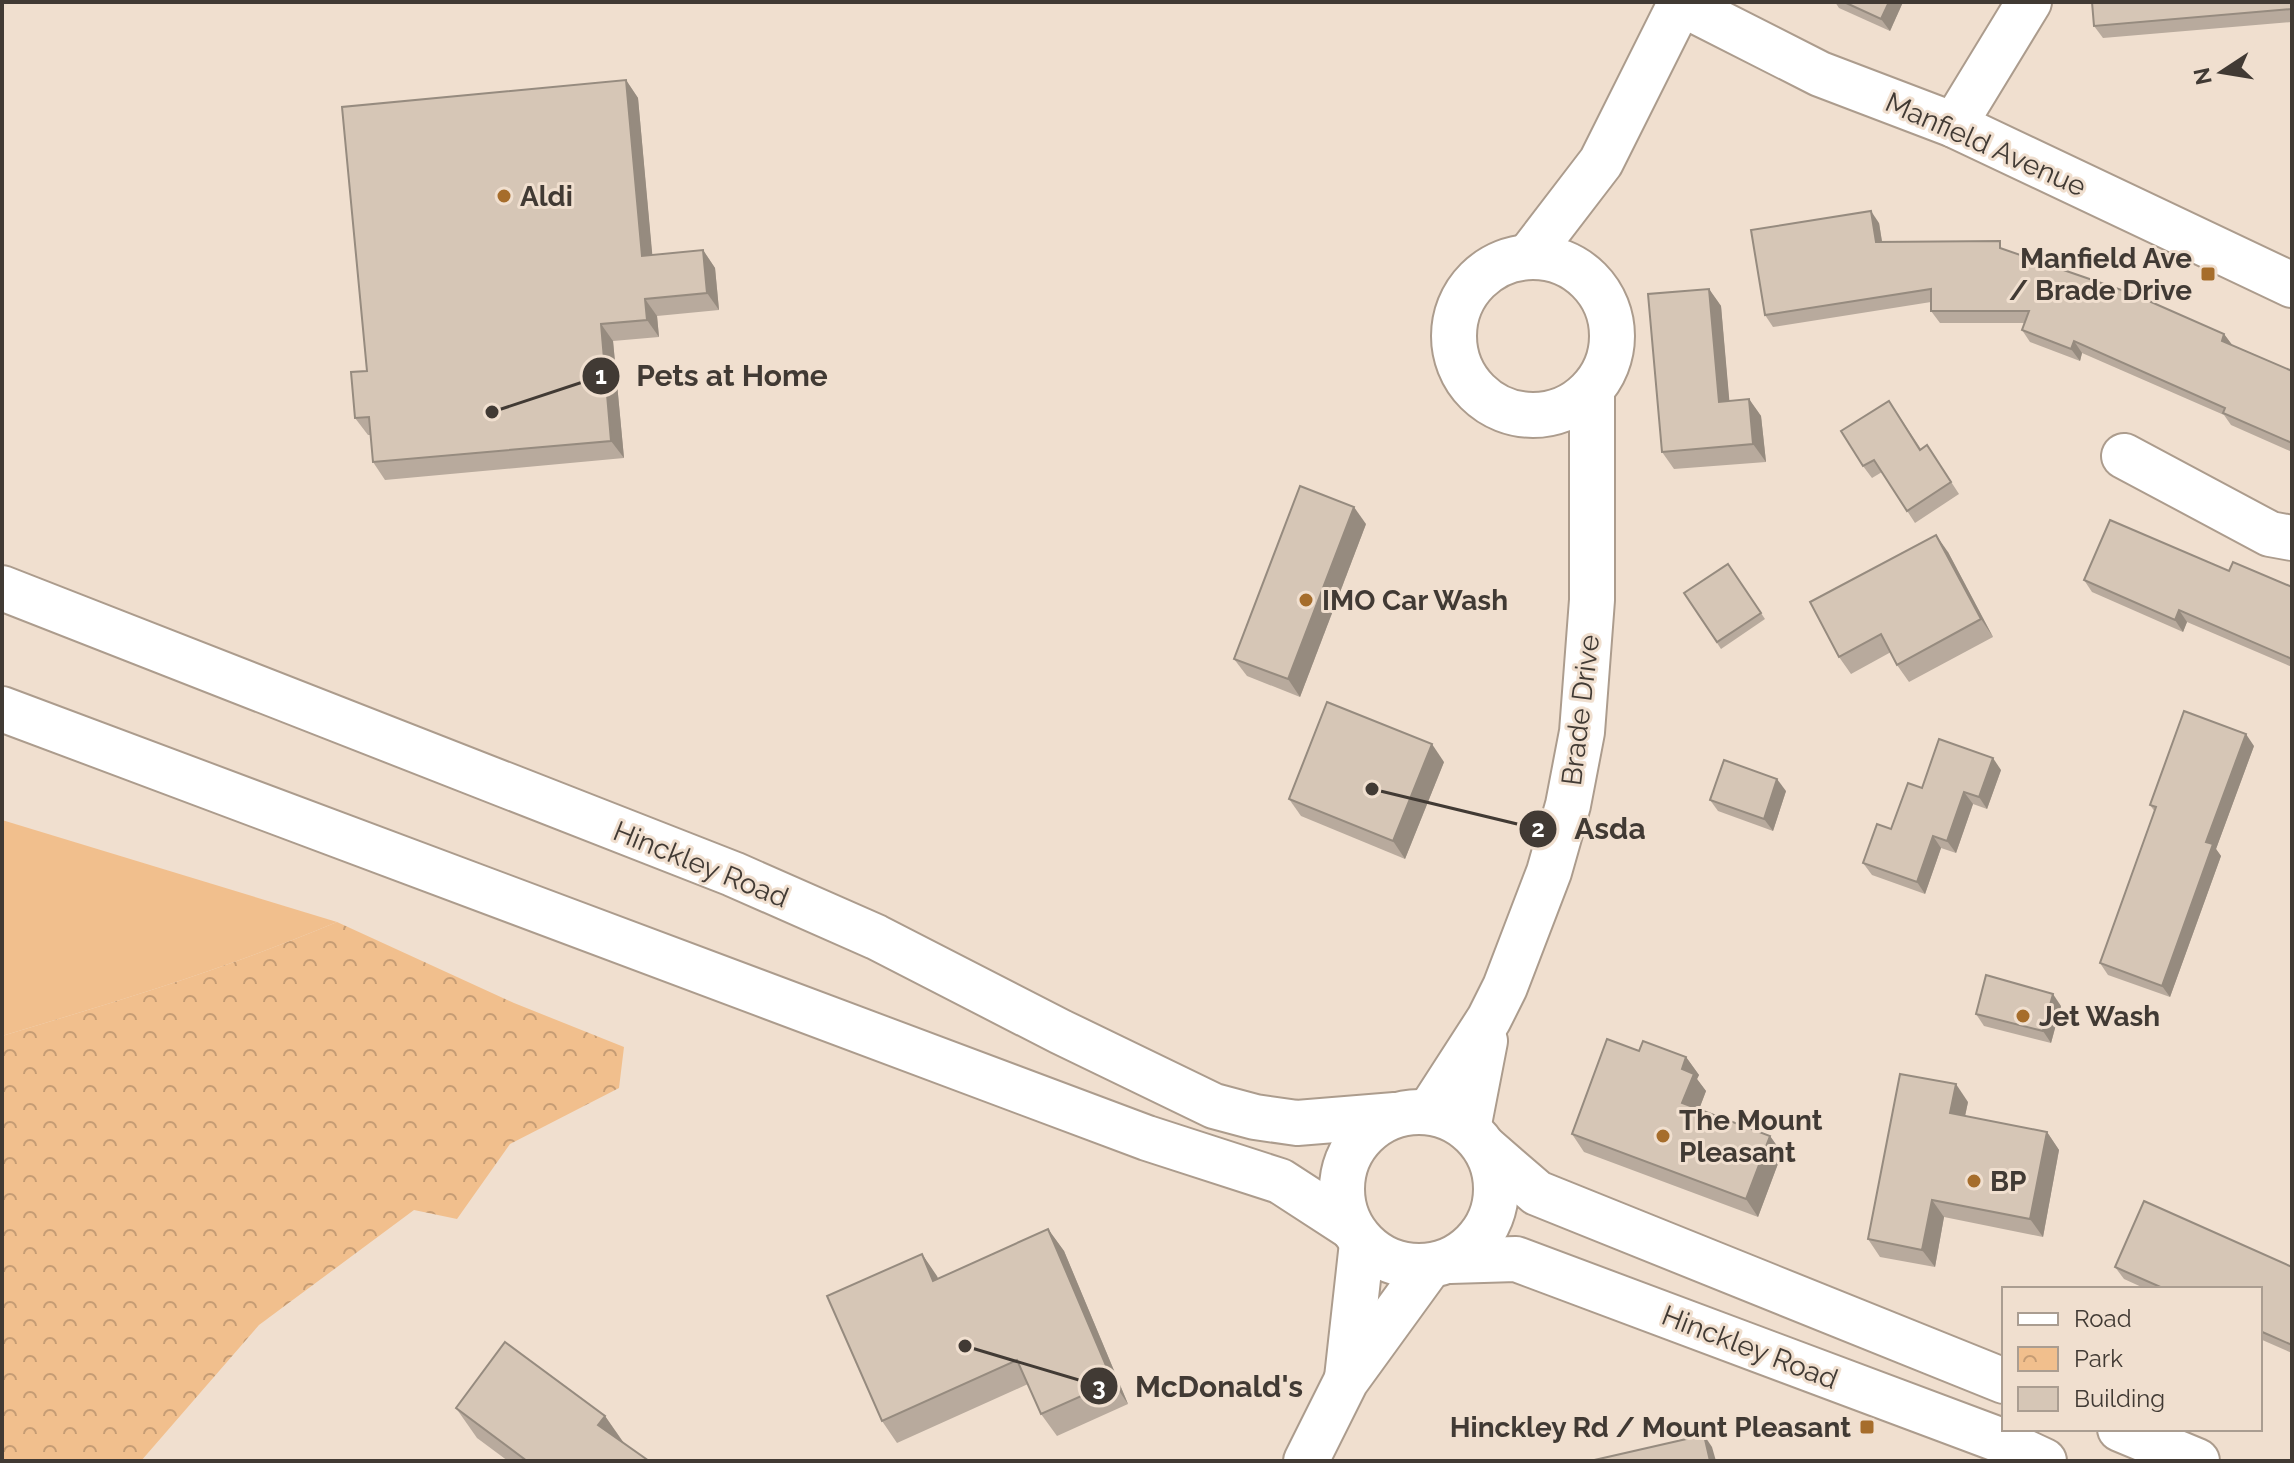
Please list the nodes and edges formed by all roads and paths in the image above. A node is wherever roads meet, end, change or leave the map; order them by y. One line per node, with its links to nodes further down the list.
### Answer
1 (1680, 2): 3 (main road, Manfield Avenue); 4 (main road)
2 (2029, 2): 3 (main road)
3 (1954, 125): 7 (main road, Manfield Avenue)
4 (1601, 162): 5 (main road); 6 (main road)
5 (1529, 256): 6 (main road); 9 (main road)
6 (1573, 267): 8 (main road)
7 (2292, 285)
8 (1592, 390): 9 (main road); 11 (main road, Brade Drive)
9 (1548, 415): 11 (main road, Brade Drive)
10 (2124, 456): 12 (main road)
11 (1590, 532): 15 (main road, Brade Drive)
12 (2292, 538)
13 (2, 588): 15 (main road, Hinckley Road)
14 (2, 709): 16 (main road)
15 (1444, 1126): 16 (main road); 17 (main road); 18 (main road)
16 (1356, 1235): 17 (main road); 19 (main road)
17 (1439, 1264): 19 (main road); 22 (main road, Hinckley Road)
18 (2002, 1380)
19 (1346, 1381): 21 (main road)
20 (2125, 1431): 23 (main road)
21 (1306, 1461)
22 (2044, 1461)
23 (2197, 1461)

